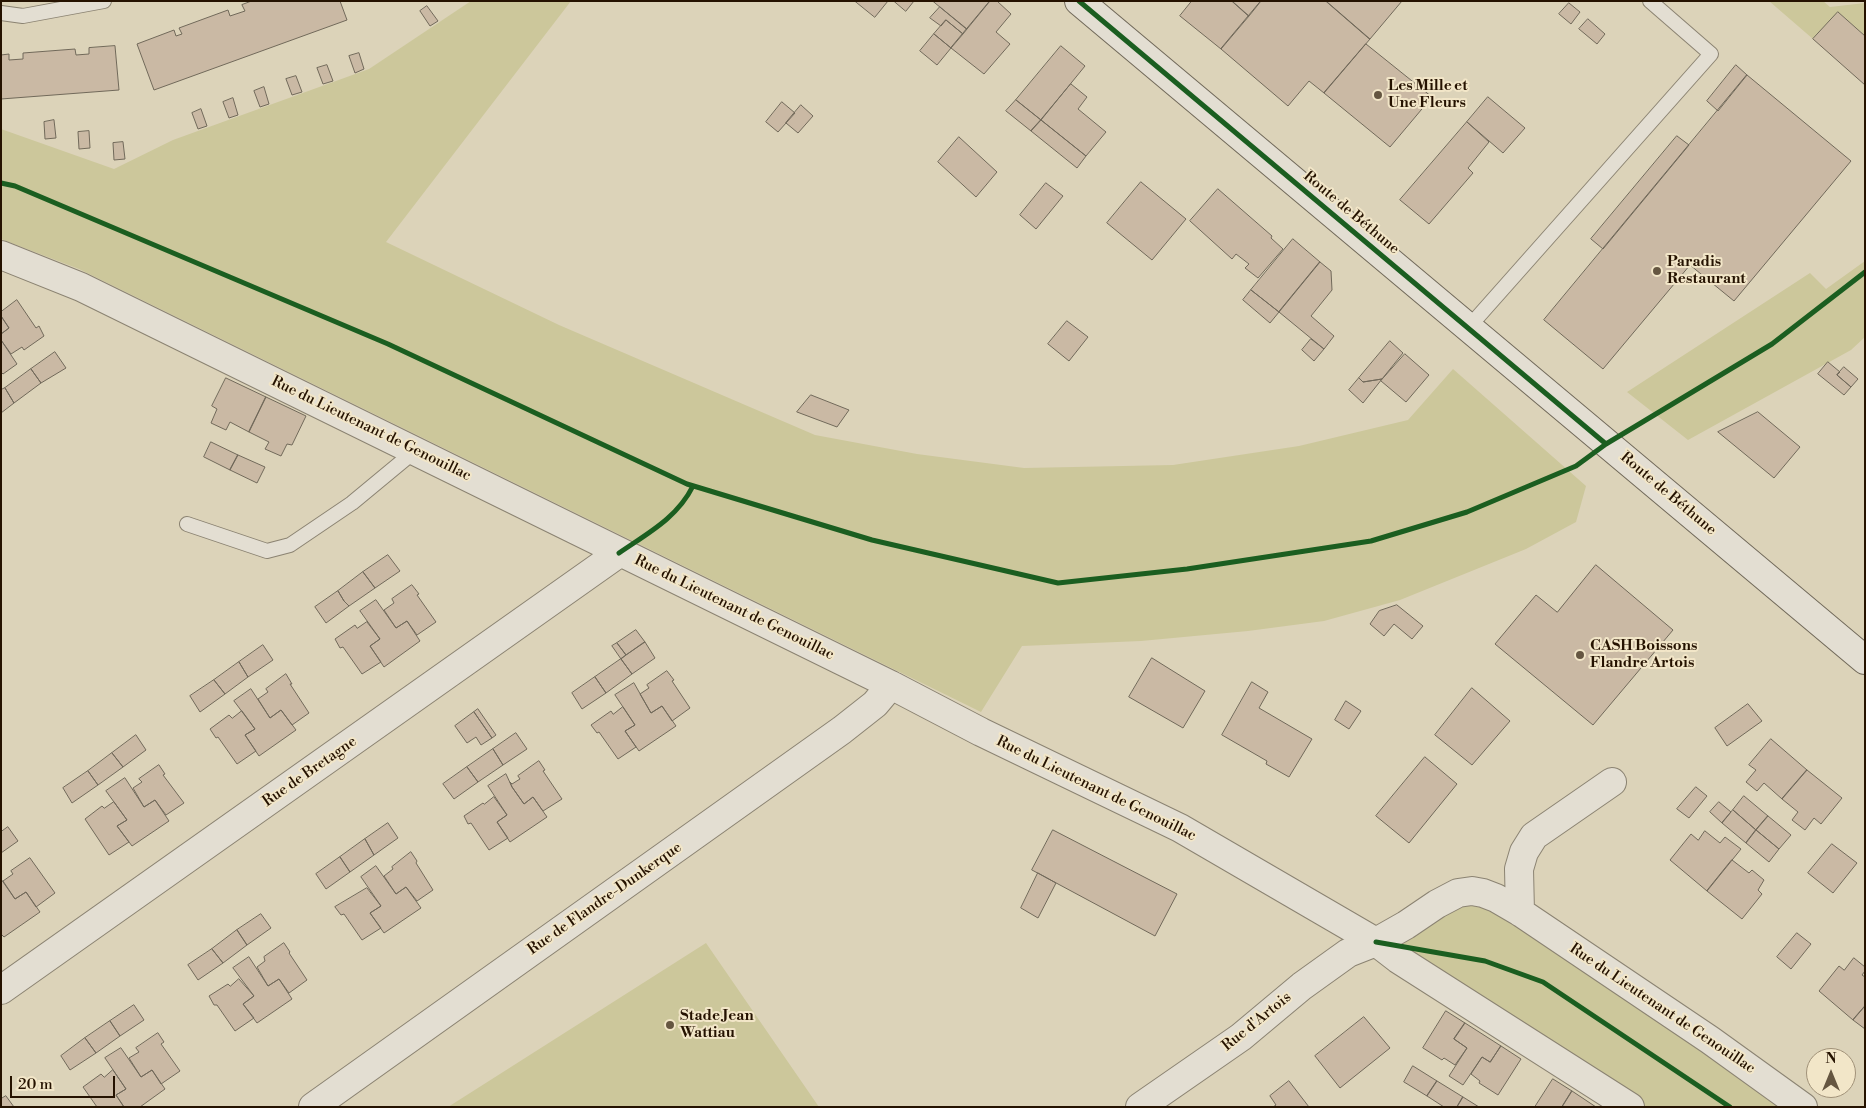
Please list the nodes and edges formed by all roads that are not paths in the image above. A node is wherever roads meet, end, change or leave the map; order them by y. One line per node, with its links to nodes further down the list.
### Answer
1 (104, 1): 4 (lane)
2 (1079, 1): 6 (street, Route de Béthune)
3 (1650, 1): 6 (lane)
4 (1, 13)
5 (1, 255): 7 (street, Rue du Lieutenant de Genouillac)
6 (1468, 328): 10 (street, Route de Béthune)
7 (416, 450): 8 (lane); 9 (street, Rue du Lieutenant de Genouillac)
8 (187, 524)
9 (619, 553): 11 (street, Rue du Lieutenant de Genouillac); 15 (street, Rue de Bretagne)
10 (1865, 660)
11 (891, 685): 14 (street, Rue du Lieutenant de Genouillac); 16 (street, Rue de Flandre-Dunkerque)
12 (1612, 782): 13 (street)
13 (1520, 912): 14 (street, Rue du Lieutenant de Genouillac); 19 (street, Rue du Lieutenant de Genouillac)
14 (1376, 942): 17 (street, Rue d'Artois); 18 (street, Rue du Lieutenant de Genouillac)
15 (1, 990)
16 (314, 1107)
17 (1140, 1107)
18 (1630, 1107)
19 (1803, 1107)

